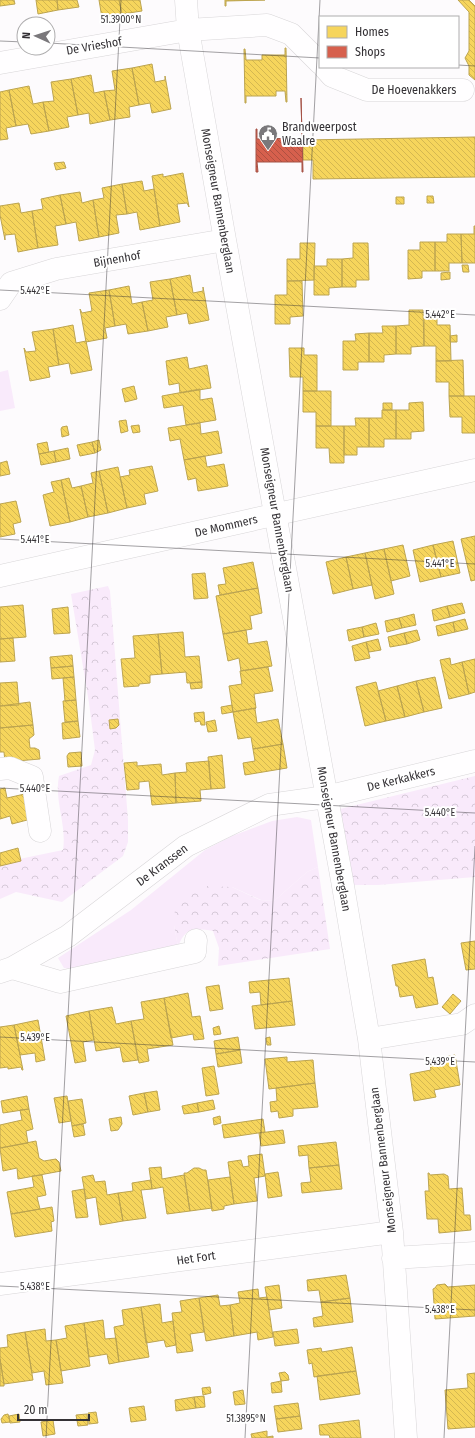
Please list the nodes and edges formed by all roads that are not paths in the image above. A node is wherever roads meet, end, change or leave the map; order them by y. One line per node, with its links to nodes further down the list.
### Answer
1 (186, 0): 2 (street, Monseigneur Bannenberglaan)
2 (188, 30): 3 (street); 4 (street, De Vrieshof); 7 (street, Monseigneur Bannenberglaan)
3 (319, 62)
4 (0, 63)
5 (325, 68): 6 (street, De Hoevenakkers)
6 (463, 90)
7 (225, 240): 8 (street, Bijnenhof); 10 (street, Monseigneur Bannenberglaan)
8 (6, 291)
9 (475, 470): 10 (street, De Mommers)
10 (276, 515): 11 (street, De Mommers); 14 (street, Monseigneur Bannenberglaan)
11 (0, 576)
12 (475, 761): 14 (street, De Kerkakkers)
13 (0, 769): 15 (street)
14 (326, 797): 17 (street, De Kranssen); 19 (street, Monseigneur Bannenberglaan)
15 (40, 831)
16 (196, 940): 17 (street, De Kranssen)
17 (6, 970)
18 (475, 1016): 19 (street)
19 (369, 1039): 20 (street, Monseigneur Bannenberglaan)
20 (392, 1232): 22 (street, Monseigneur Bannenberglaan); 23 (street, Het Fort)
21 (475, 1253): 22 (street)
22 (393, 1258): 24 (street, Monseigneur Bannenberglaan)
23 (0, 1284)
24 (406, 1438)

